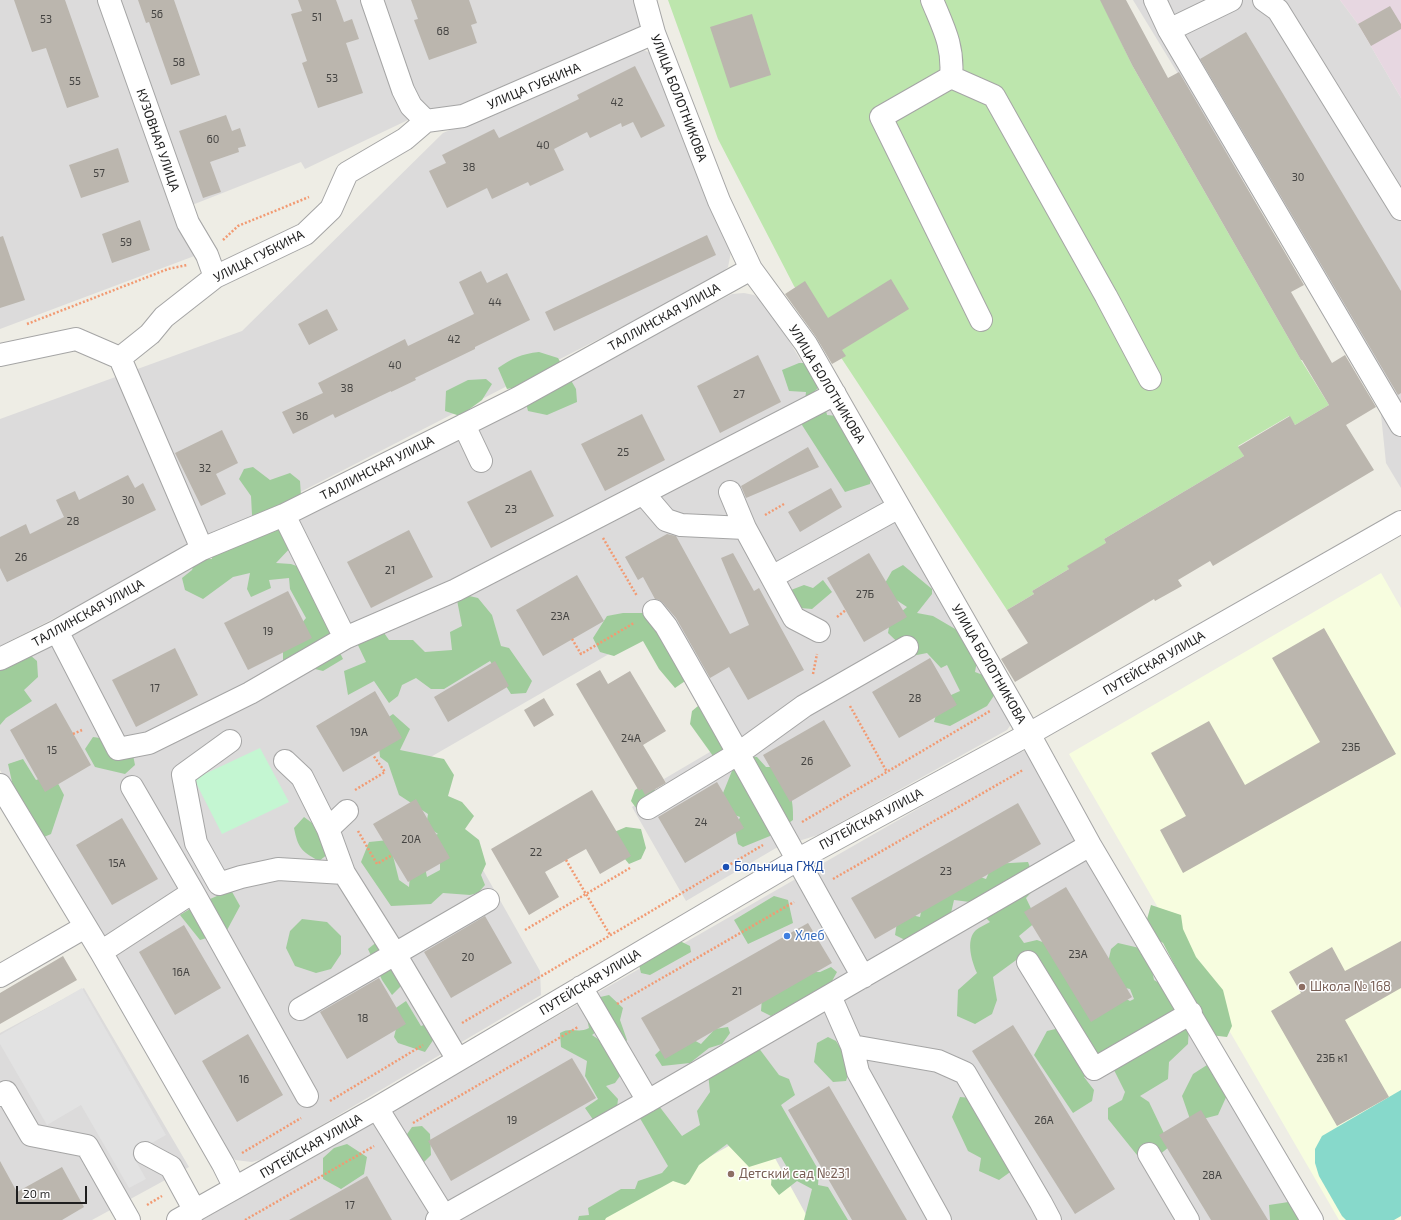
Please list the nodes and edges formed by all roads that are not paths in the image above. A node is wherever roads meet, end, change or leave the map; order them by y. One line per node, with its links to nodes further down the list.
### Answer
1 (109, 0): 14 (street, КУЗОВНАЯ УЛИЦА)
2 (372, 0): 11 (street)
3 (645, 0): 9 (street, УЛИЦА БОЛОТНИКОВА)
4 (932, 0): 10 (street)
5 (1155, 0): 8 (street)
6 (1232, 0): 8 (street)
7 (1264, 0): 12 (street)
8 (1169, 30): 20 (street)
9 (654, 34): 11 (street, УЛИЦА ГУБКИНА); 13 (street, УЛИЦА БОЛОТНИКОВА)
10 (951, 77): 15 (street); 18 (street)
11 (426, 121): 14 (street, УЛИЦА ГУБКИНА)
12 (1401, 209)
13 (751, 269): 19 (street, УЛИЦА БОЛОТНИКОВА); 21 (street, ТАЛЛИНСКАЯ УЛИЦА)
14 (215, 277): 17 (street, УЛИЦА ГУБКИНА)
15 (981, 320)
16 (0, 355): 17 (street)
17 (120, 358): 29 (street)
18 (1150, 379)
19 (835, 394): 24 (street); 25 (street, УЛИЦА БОЛОТНИКОВА)
20 (1401, 424)
21 (464, 425): 22 (street); 26 (street, ТАЛЛИНСКАЯ УЛИЦА)
22 (481, 460)
23 (730, 492): 28 (street)
24 (643, 493): 28 (street); 34 (street)
25 (899, 507): 30 (street); 37 (street, УЛИЦА БОЛОТНИКОВА)
26 (284, 515): 29 (street, ТАЛЛИНСКАЯ УЛИЦА); 34 (street)
27 (1401, 522): 37 (street, ПУТЕЙСКАЯ УЛИЦА)
28 (746, 528): 30 (street)
29 (202, 549): 32 (street, ТАЛЛИНСКАЯ УЛИЦА)
30 (772, 578): 33 (street)
31 (654, 611): 39 (street)
32 (57, 631): 34 (street); 36 (street, ТАЛЛИНСКАЯ УЛИЦА)
33 (819, 631)
34 (345, 638)
35 (907, 647): 39 (street)
36 (0, 659)
37 (1029, 734): 46 (street, УЛИЦА БОЛОТНИКОВА); 47 (street, ПУТЕЙСКАЯ УЛИЦА)
38 (230, 741): 48 (street)
39 (739, 753): 43 (street); 47 (street)
40 (285, 761): 45 (street)
41 (0, 785): 51 (street)
42 (132, 787): 49 (street)
43 (648, 808)
44 (347, 811): 45 (street)
45 (328, 829): 48 (street)
46 (1090, 845): 56 (street); 60 (street, УЛИЦА БОЛОТНИКОВА)
47 (796, 860): 56 (street); 57 (street, ПУТЕЙСКАЯ УЛИЦА)
48 (344, 873): 53 (street)
49 (193, 892): 52 (street); 65 (street)
50 (488, 900): 53 (street)
51 (85, 927): 52 (street); 55 (street)
52 (100, 952): 69 (street)
53 (395, 954): 59 (street); 62 (street)
54 (1028, 962): 60 (street)
55 (0, 976)
56 (863, 977): 58 (street)
57 (581, 987): 62 (street, ПУТЕЙСКАЯ УЛИЦА); 64 (street)
58 (830, 996): 61 (street); 64 (street)
59 (300, 1009)
60 (1191, 1013): 76 (street, УЛИЦА БОЛОТНИКОВА)
61 (852, 1046): 73 (street); 74 (street)
62 (458, 1060): 66 (street, ПУТЕЙСКАЯ УЛИЦА)
63 (0, 1095): 71 (street)
64 (648, 1101): 72 (street)
65 (313, 1105)
66 (377, 1108): 69 (street, ПУТЕЙСКАЯ УЛИЦА); 72 (street)
67 (145, 1152): 70 (street)
68 (1149, 1154): 75 (street)
69 (235, 1188): 70 (street, ПУТЕЙСКАЯ УЛИЦА)
70 (186, 1215)
71 (128, 1218)
72 (441, 1218)
73 (940, 1220)
74 (1050, 1220)
75 (1188, 1220)
76 (1312, 1220)

